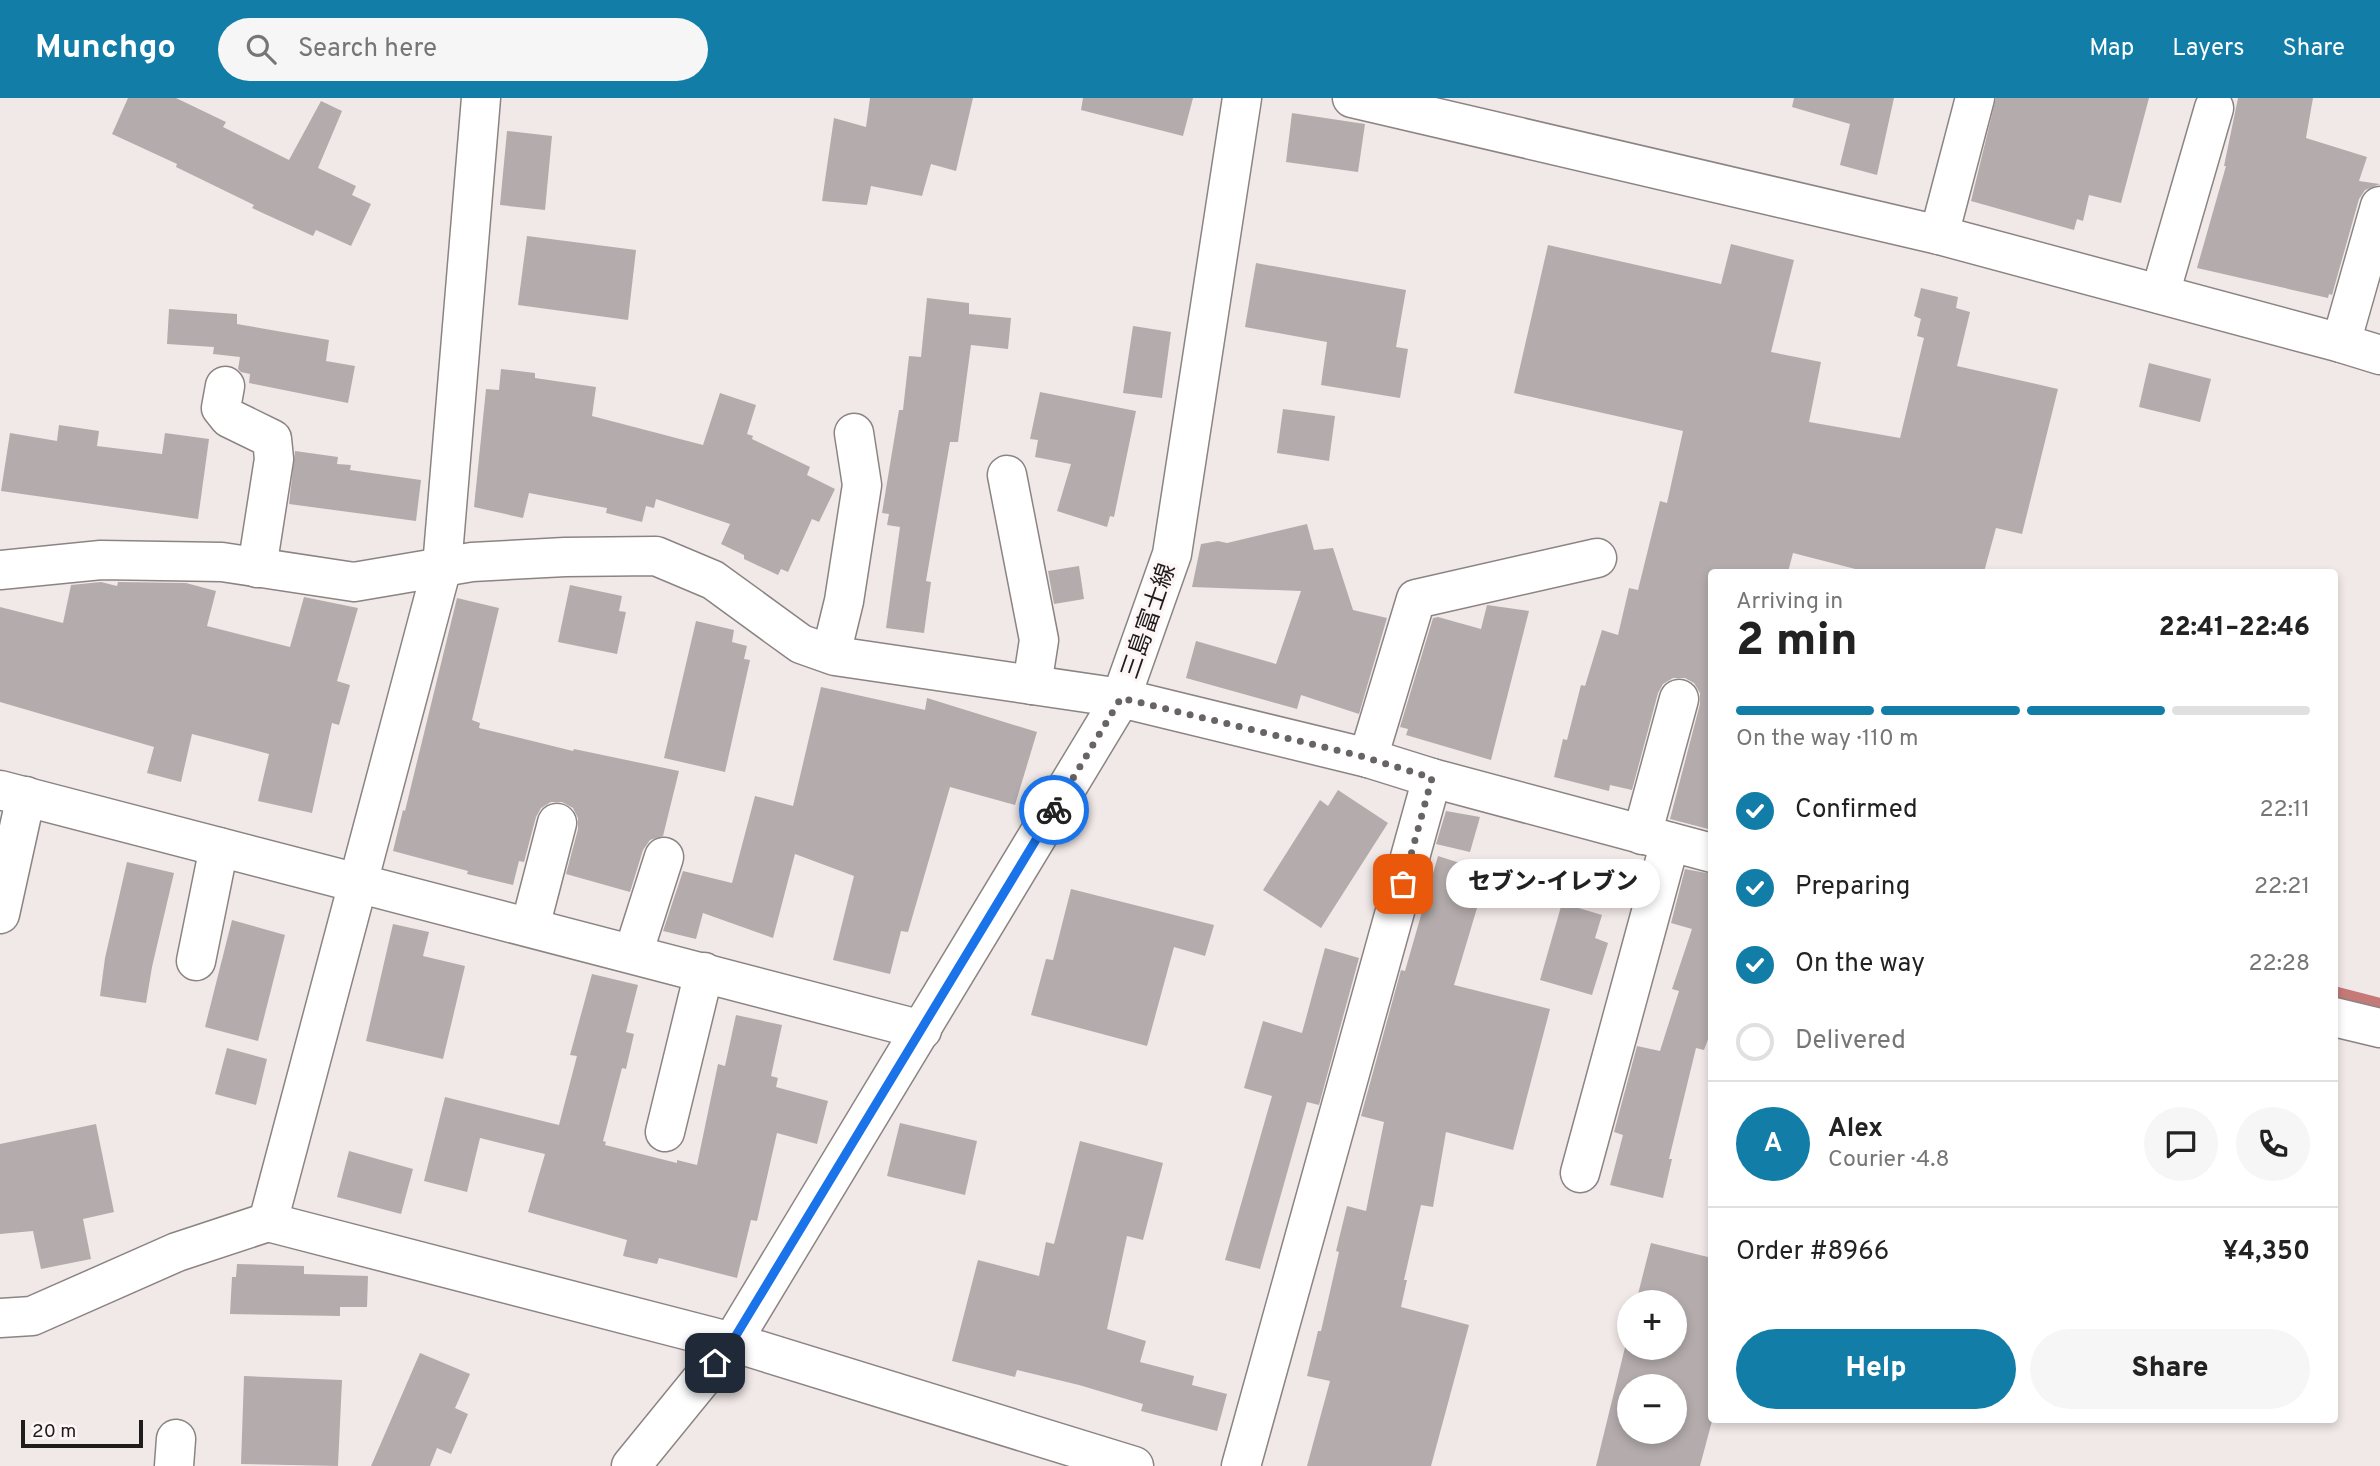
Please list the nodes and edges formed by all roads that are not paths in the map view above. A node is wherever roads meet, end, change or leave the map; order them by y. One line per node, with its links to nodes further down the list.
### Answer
1 (481, 98): 15 (street)
2 (1242, 98): 20 (street, 三島富士線)
3 (1352, 98): 7 (street)
4 (1975, 98): 7 (street)
5 (2214, 108): 8 (street)
6 (2380, 206): 9 (street)
7 (1939, 235): 8 (street)
8 (2160, 294): 9 (street)
9 (2342, 342): 10 (street)
10 (2380, 355)
11 (225, 386): 16 (street)
12 (854, 433): 18 (street)
13 (1007, 475): 19 (street)
14 (1597, 558): 22 (street)
15 (442, 567): 16 (street); 18 (street); 30 (street)
16 (257, 568): 17 (street)
17 (0, 570)
18 (831, 654): 19 (street)
19 (1032, 685): 20 (street)
20 (1121, 698): 22 (street); 38 (street, 三島富士線)
21 (1679, 699): 26 (street)
22 (1368, 758): 23 (street)
23 (1432, 778): 26 (street); 46 (street)
24 (13, 793): 27 (street); 31 (street)
25 (557, 823): 32 (street)
26 (1656, 839): 28 (street); 40 (street)
27 (219, 847): 30 (street); 34 (street)
28 (1708, 852)
29 (664, 857): 33 (street)
30 (358, 883): 32 (street); 41 (street)
31 (0, 914)
32 (530, 927): 33 (street)
33 (633, 954): 35 (street)
34 (195, 961)
35 (705, 972): 38 (street); 39 (street)
36 (2338, 1018): 37 (street)
37 (2380, 1028)
38 (922, 1030): 43 (street, 三島富士線)
39 (666, 1132)
40 (1580, 1173)
41 (268, 1222): 42 (street); 43 (street)
42 (0, 1318)
43 (732, 1342): 44 (street, 三島富士線); 45 (street)
44 (631, 1466)
45 (1134, 1466)
46 (1241, 1466)

